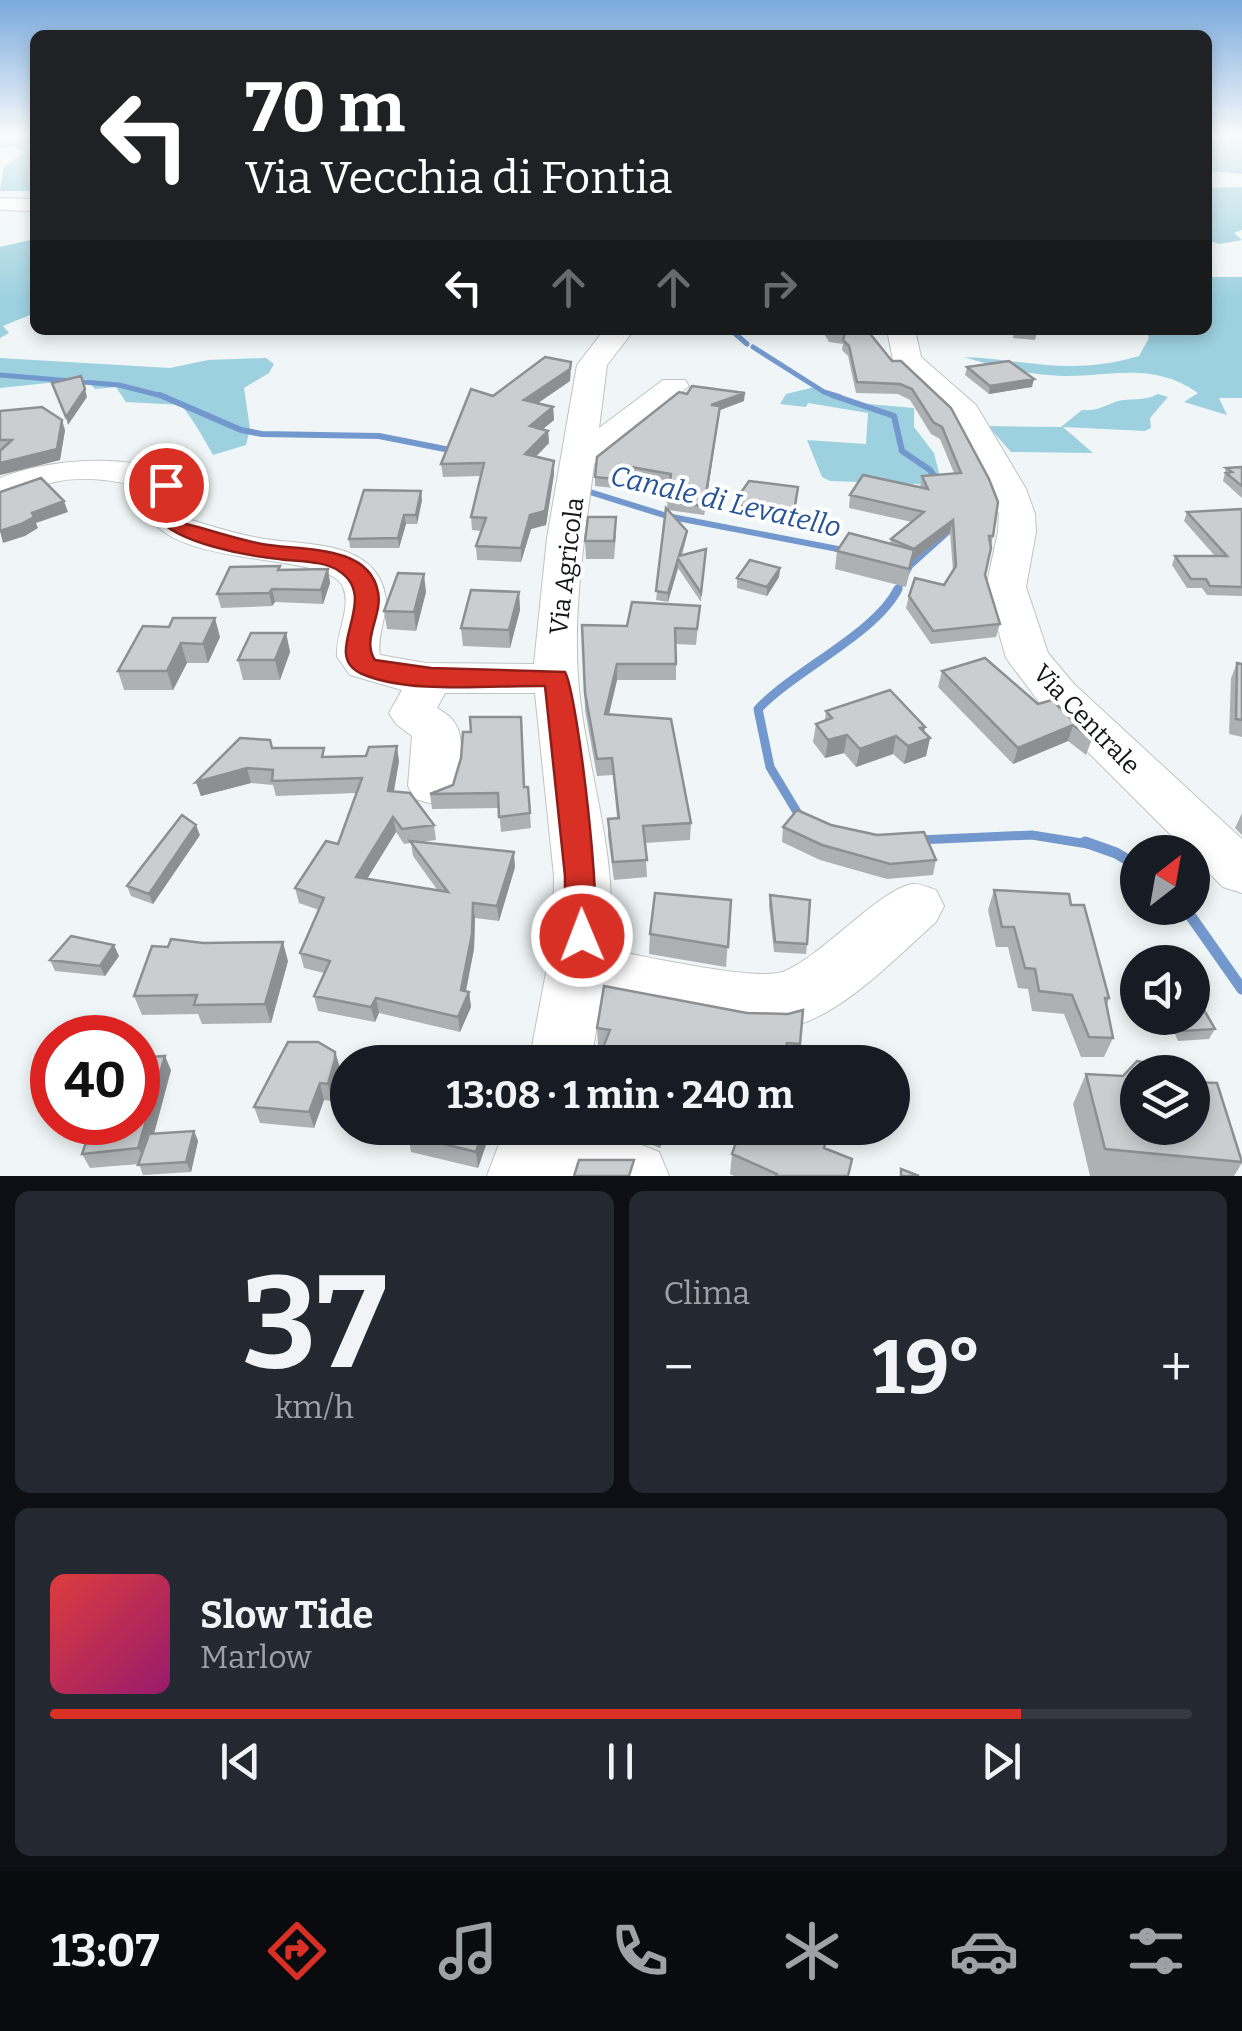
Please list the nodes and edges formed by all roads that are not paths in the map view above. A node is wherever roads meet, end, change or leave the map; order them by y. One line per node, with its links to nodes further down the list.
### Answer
1 (0, 204): 2 (street)
2 (30, 205)
3 (615, 335): 6 (street, Via Agricola)
4 (903, 335): 11 (street, Via Centrale)
5 (674, 386): 6 (street)
6 (578, 460): 9 (street, Via Agricola)
7 (0, 491): 8 (street)
8 (431, 676): 9 (street); 10 (street)
9 (556, 678): 13 (street, Via Agricola)
10 (433, 786)
11 (1242, 872)
12 (916, 906): 13 (street)
13 (577, 970): 14 (street, Via Agricola)
14 (563, 1045)
15 (532, 1146): 16 (street)
16 (636, 1176)

